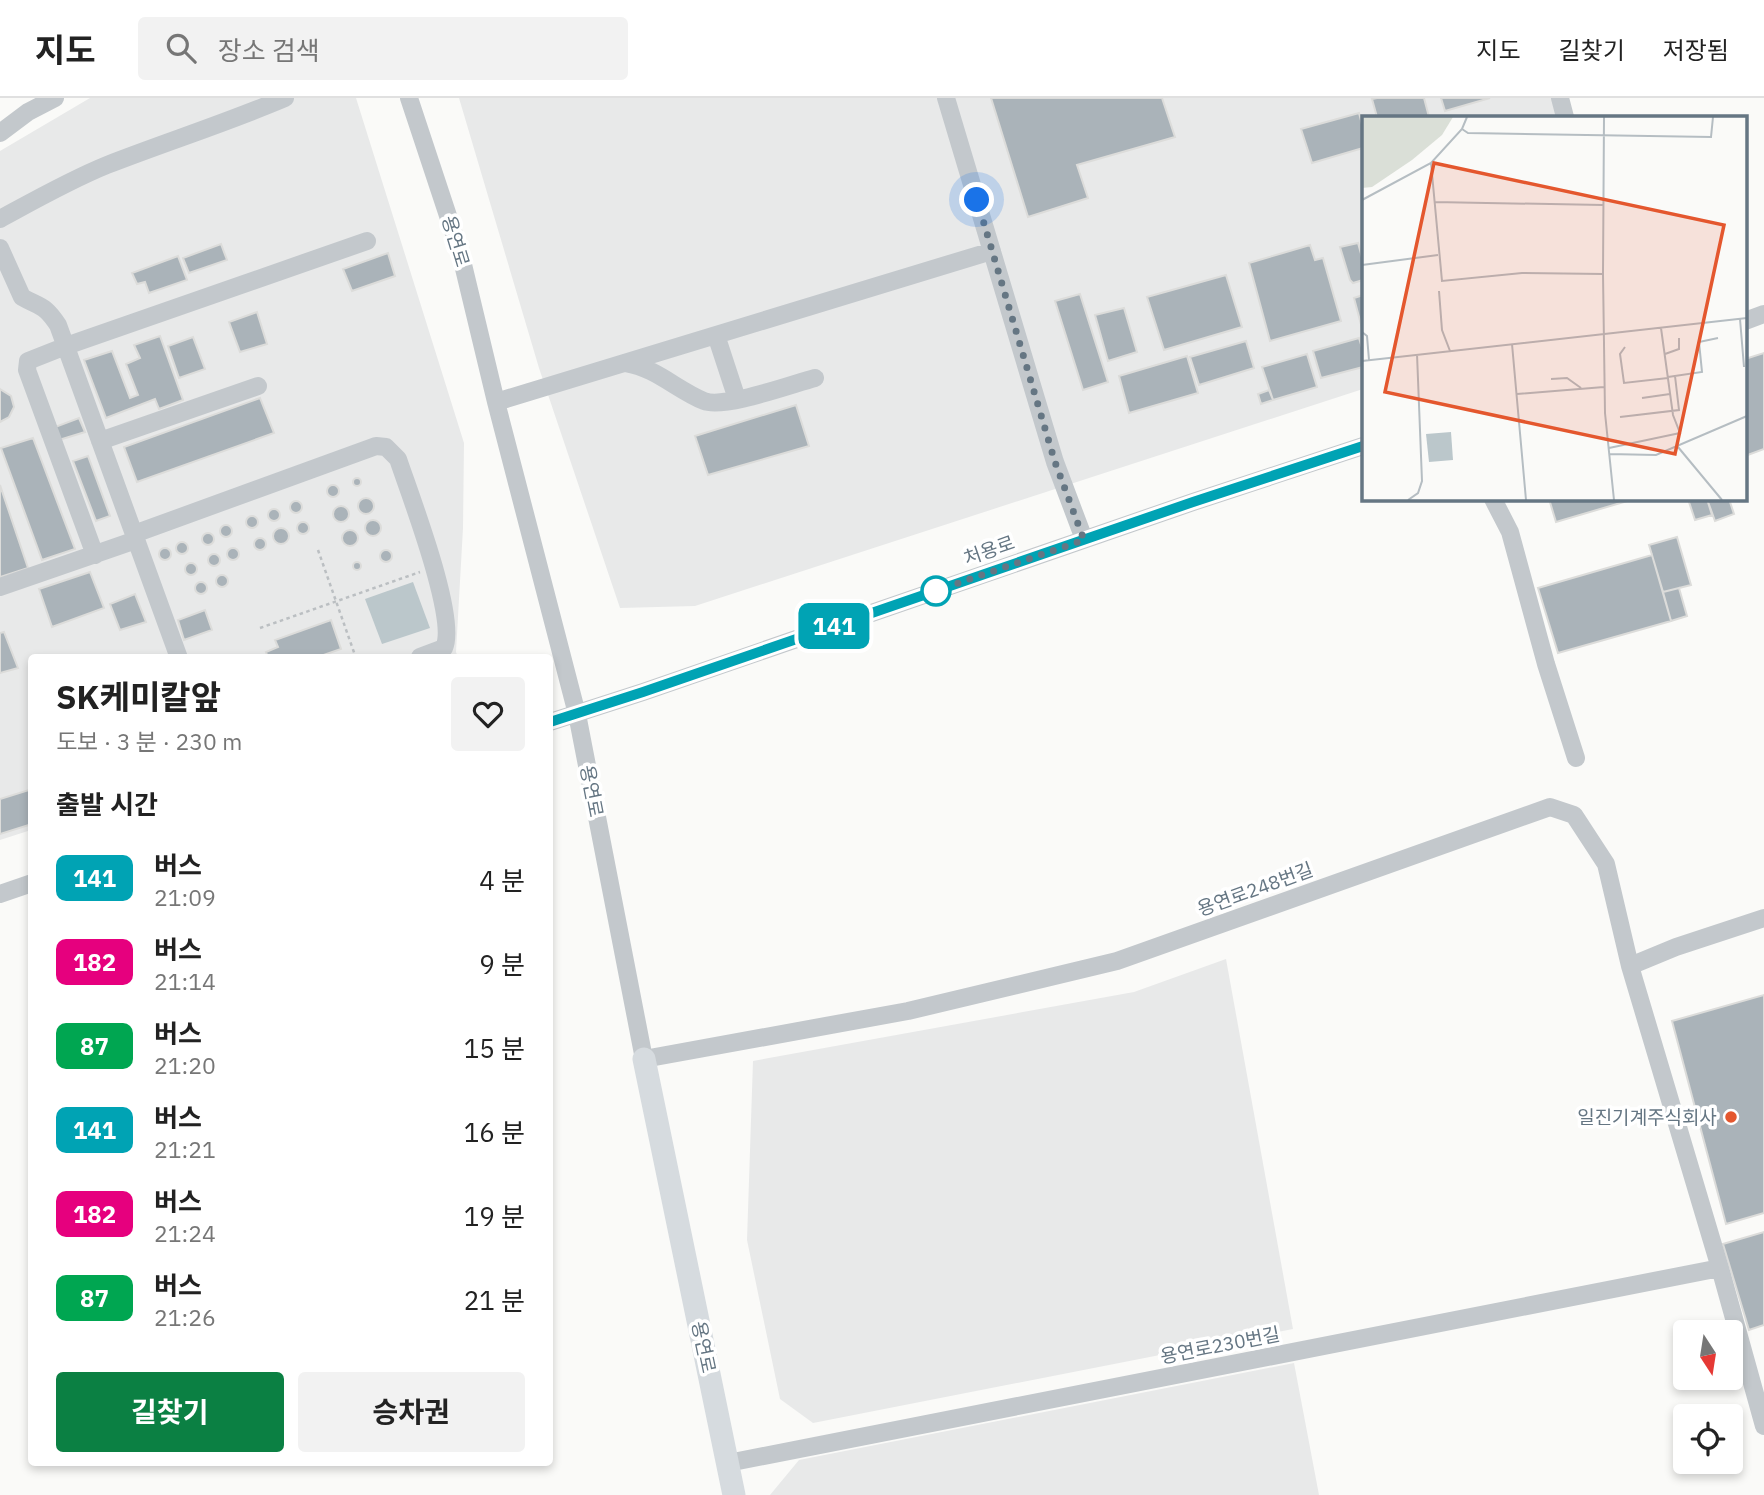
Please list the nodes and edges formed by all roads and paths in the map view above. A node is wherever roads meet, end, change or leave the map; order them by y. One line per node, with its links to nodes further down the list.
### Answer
1 (55, 98): 7 (street)
2 (285, 98): 8 (street)
3 (409, 98): 20 (street, 용연로)
4 (946, 98): 11 (street)
5 (1560, 98): 6 (street)
6 (1565, 116)
7 (0, 133)
8 (0, 219)
9 (367, 242): 15 (street)
10 (0, 248): 15 (street)
11 (992, 251): 14 (street); 25 (street)
12 (1764, 314): 13 (street)
13 (1746, 321)
14 (716, 335): 16 (street); 19 (street)
15 (66, 346): 21 (street); 27 (street)
16 (626, 363): 19 (street); 20 (street)
17 (815, 378): 19 (street)
18 (258, 386): 21 (street)
19 (737, 400)
20 (496, 402): 35 (street, 용연로)
21 (100, 441): 24 (street)
22 (1362, 446): 25 (street, 처용로)
23 (1494, 500): 37 (street)
24 (135, 537): 27 (street); 28 (street); 32 (street)
25 (1084, 540): 35 (street, 처용로)
26 (317, 550): 30 (path)
27 (94, 555): 29 (street)
28 (433, 567): 30 (path); 34 (street)
29 (0, 587)
30 (336, 602): 31 (path); 33 (path)
31 (260, 628)
32 (178, 654)
33 (355, 654)
34 (430, 654)
35 (577, 714): 36 (street, 처용로); 42 (street, 용연로)
36 (553, 721)
37 (1576, 758)
38 (28, 884): 39 (street)
39 (0, 894)
40 (1764, 918): 41 (street)
41 (1630, 967): 42 (street, 용연로248번길); 43 (street, 용연로248번길)
42 (644, 1059): 45 (main road, 용연로)
43 (1720, 1268): 44 (street, 용연로248번길); 45 (street, 용연로230번길)
44 (1764, 1426)
45 (728, 1463): 46 (main road, 용연로)
46 (734, 1495)

